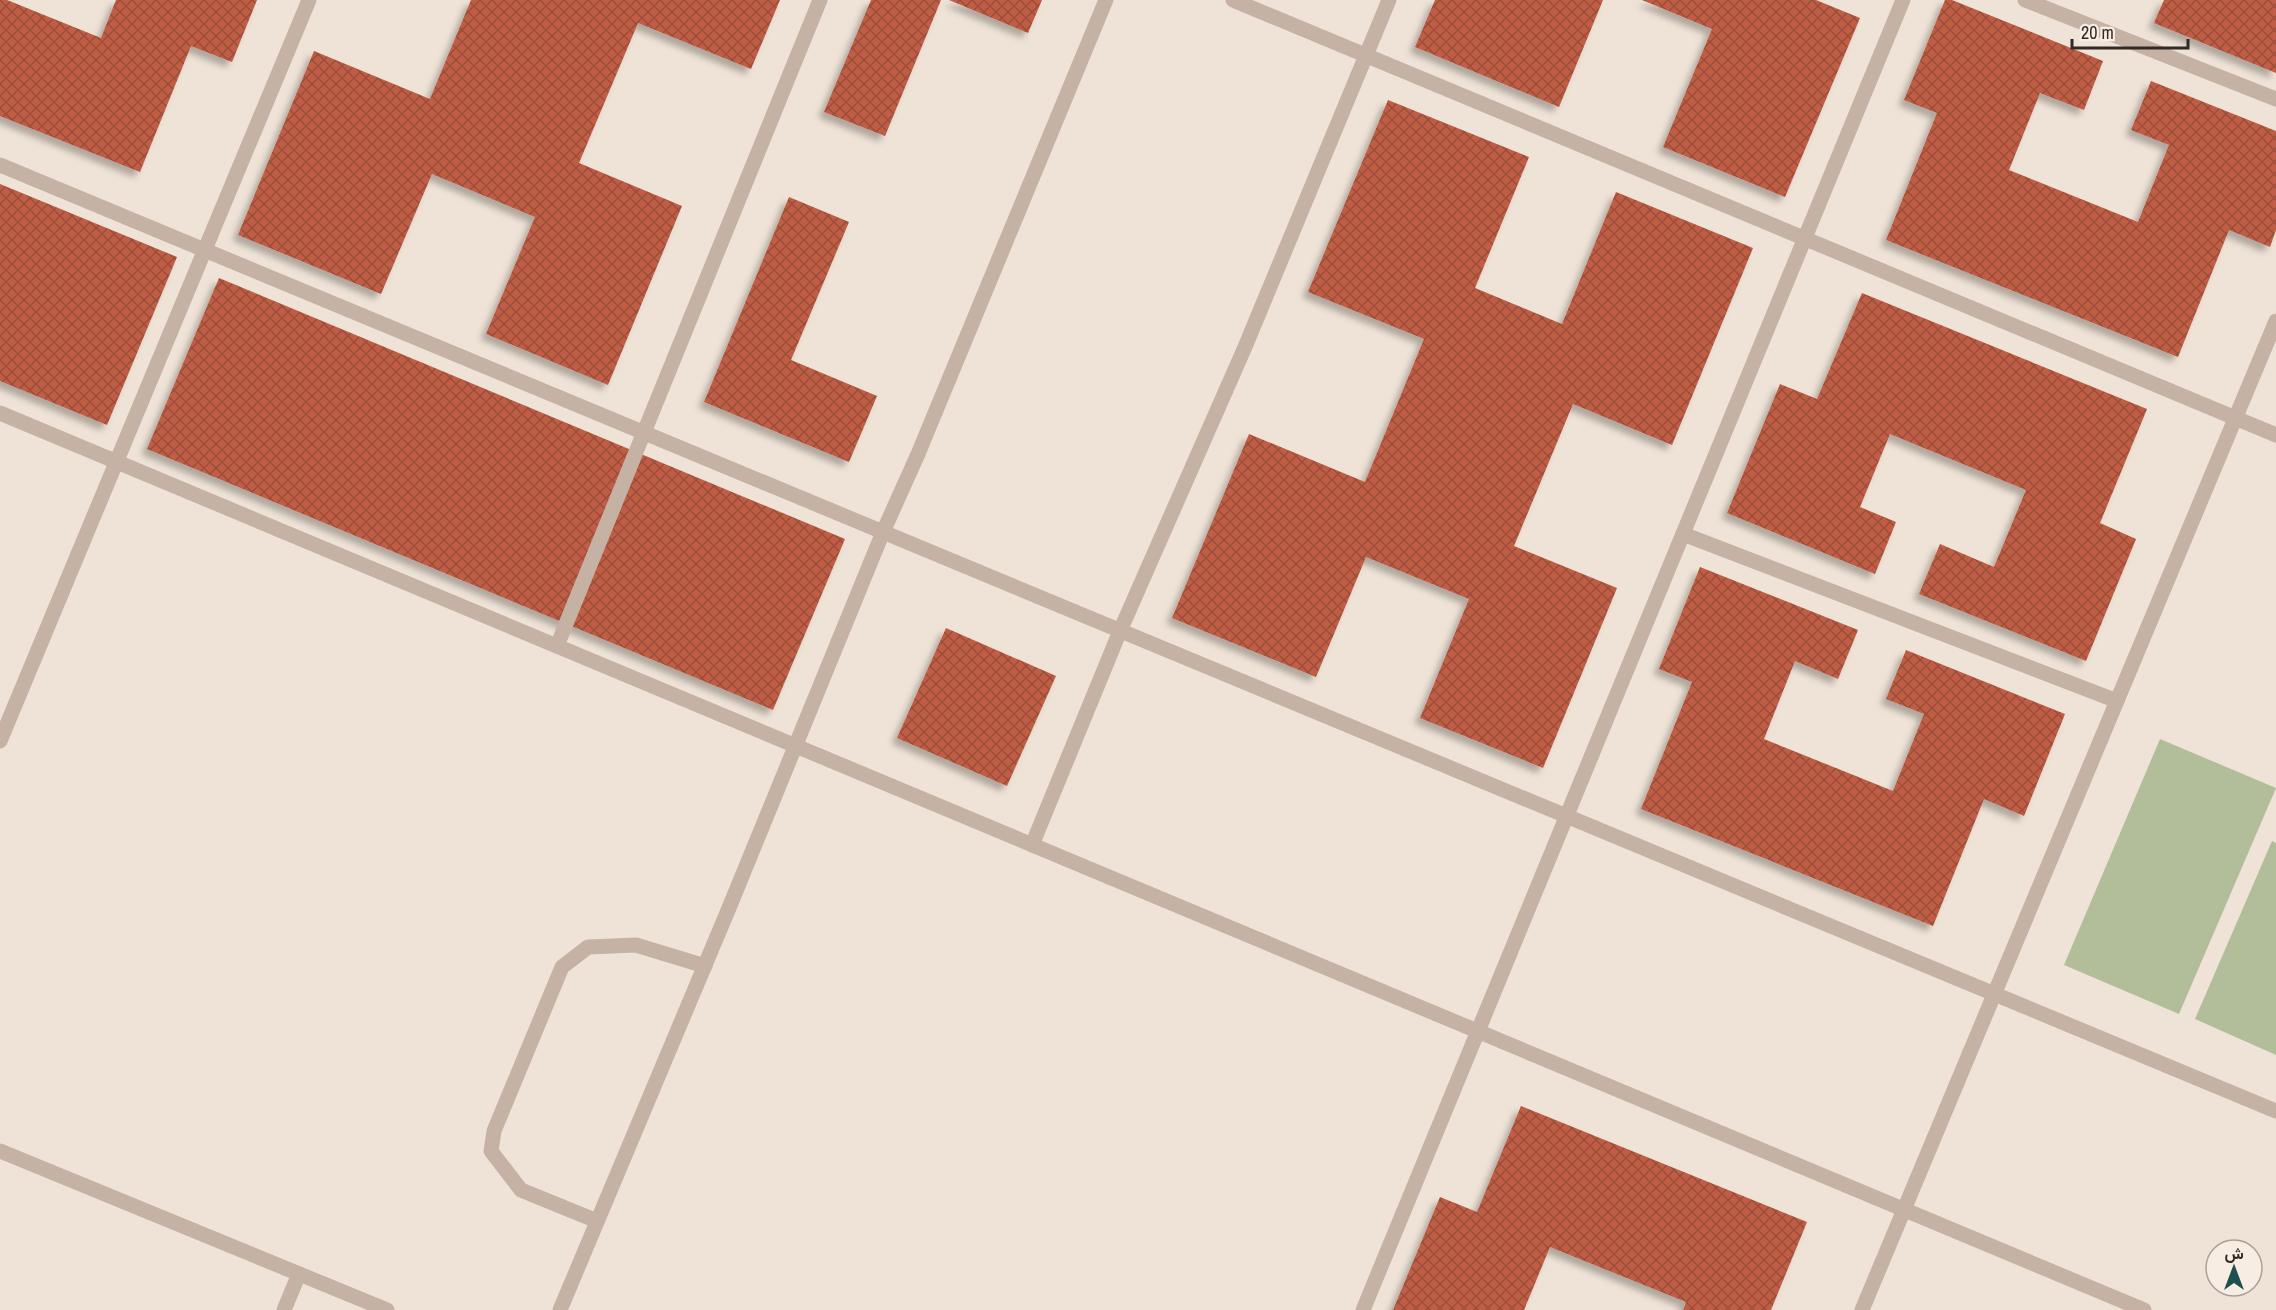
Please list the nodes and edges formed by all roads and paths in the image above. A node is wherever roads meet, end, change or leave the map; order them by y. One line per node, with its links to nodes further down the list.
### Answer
1 (309, 0): 12 (street)
2 (820, 0): 16 (street)
3 (1106, 0): 19 (street)
4 (1233, 0): 8 (street)
5 (1389, 0): 8 (street)
6 (1903, 0): 11 (street)
7 (2025, 0): 9 (street)
8 (1366, 56): 11 (street); 21 (street)
9 (2276, 99)
10 (0, 165): 12 (street)
11 (1805, 239): 15 (street); 20 (street)
12 (204, 250): 16 (street); 18 (street)
13 (2276, 321): 15 (street)
14 (0, 413): 18 (street)
15 (2235, 418): 17 (street); 23 (street)
16 (643, 432): 19 (street); 22 (street)
17 (2276, 435)
18 (116, 462): 22 (street); 24 (street)
19 (883, 532): 21 (street); 25 (street)
20 (1683, 534): 23 (street); 26 (street)
21 (1120, 631): 26 (street); 27 (street)
22 (557, 646): 25 (street)
23 (2116, 701): 29 (street)
24 (0, 741)
25 (797, 746): 27 (street); 28 (street)
26 (1567, 816): 29 (street); 30 (street)
27 (1032, 845): 30 (street)
28 (705, 966): 34 (street); 34 (street)
29 (1994, 994): 31 (street); 33 (street)
30 (1478, 1031): 33 (street); 39 (street)
31 (2276, 1111)
32 (0, 1151): 35 (street)
33 (1904, 1209): 40 (street); 41 (street)
34 (597, 1221): 38 (street)
35 (299, 1274): 36 (street); 37 (street)
36 (284, 1310)
37 (387, 1310)
38 (560, 1310)
39 (1363, 1310)
40 (1862, 1310)
41 (2144, 1310)

